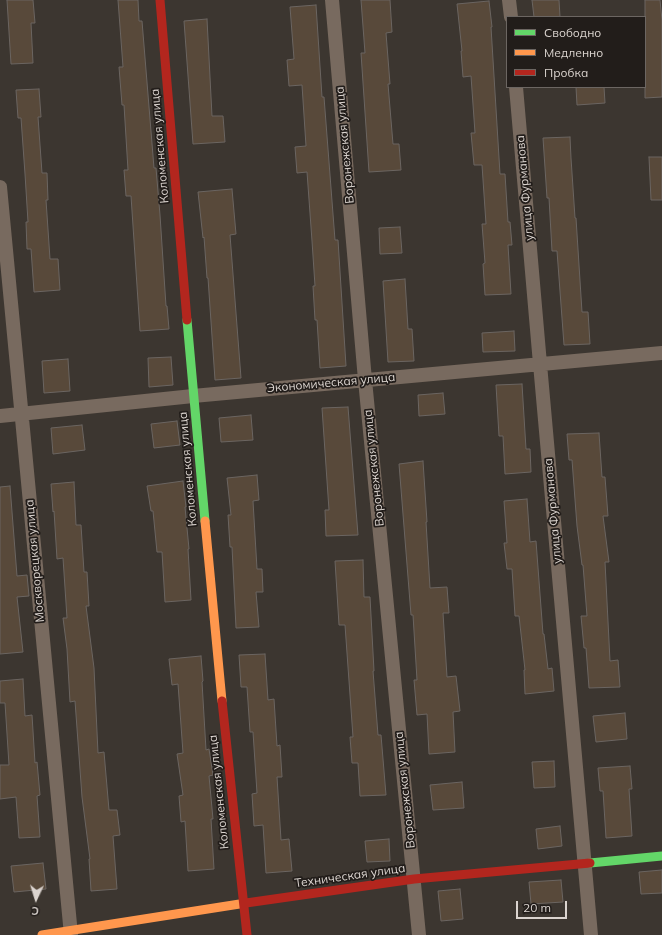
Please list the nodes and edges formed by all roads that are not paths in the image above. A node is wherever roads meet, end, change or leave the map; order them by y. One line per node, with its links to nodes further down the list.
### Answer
1 (160, 0): 10 (street, Коломенская улица)
2 (332, 0): 9 (street, Воронежская улица)
3 (509, 0): 4 (street)
4 (511, 16)
5 (516, 88): 8 (street, улица Фурманова)
6 (0, 187): 11 (street, Москворецкая улица)
7 (662, 353): 8 (street, Экономическая улица)
8 (540, 364): 9 (street, Экономическая улица); 14 (street, улица Фурманова)
9 (365, 380): 10 (street, Экономическая улица); 15 (street, Воронежская улица)
10 (193, 396): 11 (street, Экономическая улица); 16 (street, Коломенская улица)
11 (21, 414): 12 (street, Экономическая улица); 17 (street, Москворецкая улица)
12 (0, 416)
13 (662, 856): 14 (street, Техническая улица)
14 (585, 863): 15 (street, Техническая улица); 21 (street, улица Фурманова)
15 (414, 879): 16 (street, Техническая улица); 20 (street, Воронежская улица)
16 (243, 903): 17 (street, Техническая улица); 19 (street, Коломенская улица)
17 (70, 933): 18 (street, Техническая улица)
18 (42, 935)
19 (247, 935)
20 (419, 935)
21 (591, 935)

